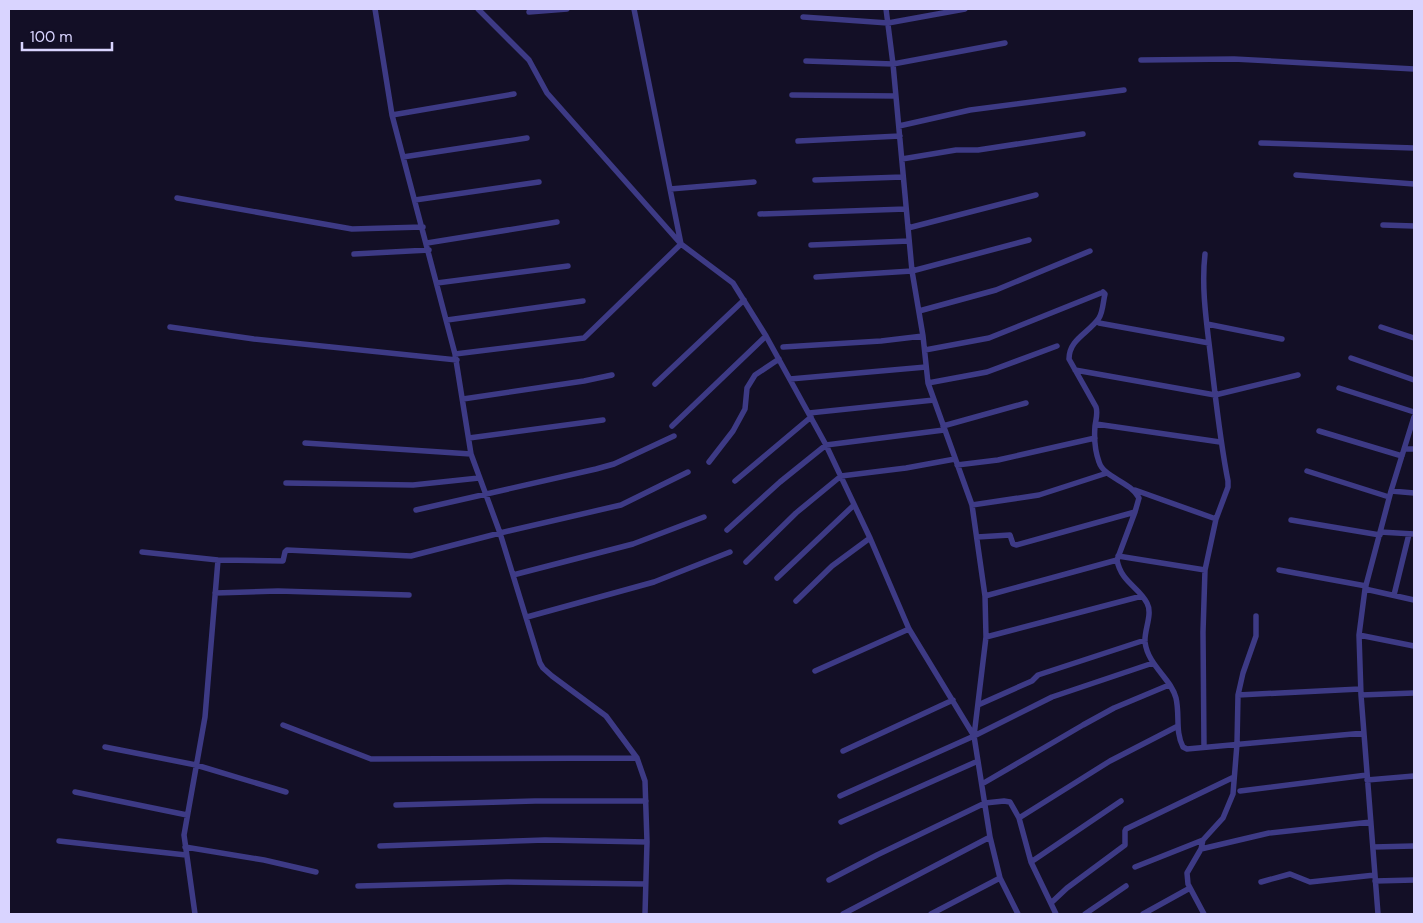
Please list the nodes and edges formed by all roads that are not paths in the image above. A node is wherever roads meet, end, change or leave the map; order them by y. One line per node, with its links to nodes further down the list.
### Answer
1 (375, 9): 19 (street)
2 (478, 9): 48 (street)
3 (567, 9): 7 (street)
4 (634, 9): 35 (street)
5 (886, 9): 9 (street)
6 (965, 9): 9 (street)
7 (530, 12)
8 (803, 18): 9 (street)
9 (888, 23): 13 (street)
10 (1005, 43): 13 (street)
11 (1141, 60): 14 (street)
12 (806, 61): 13 (street)
13 (893, 64): 18 (street)
14 (1414, 68)
15 (1124, 90): 20 (street)
16 (514, 94): 19 (street)
17 (792, 95): 18 (street)
18 (896, 96): 20 (street)
19 (392, 115): 27 (street)
20 (899, 126): 22 (street)
21 (1083, 134): 28 (street)
22 (900, 136): 24 (street); 28 (street)
23 (527, 138): 27 (street)
24 (798, 141)
25 (1261, 143): 26 (street)
26 (1414, 148)
27 (403, 158): 38 (street)
28 (902, 159): 30 (street)
29 (1296, 175): 34 (street)
30 (903, 177): 31 (street); 39 (street)
31 (815, 180)
32 (539, 182): 38 (street)
33 (754, 182): 35 (street)
34 (1414, 184)
35 (670, 189): 48 (street)
36 (1036, 195): 45 (street)
37 (177, 198): 44 (street)
38 (415, 200): 44 (street)
39 (906, 209): 40 (street); 45 (street)
40 (760, 214)
41 (557, 222): 50 (street)
42 (1383, 224): 43 (street)
43 (1414, 226)
44 (423, 227): 50 (street)
45 (908, 228): 47 (street)
46 (1029, 240): 55 (street)
47 (909, 241): 49 (street); 55 (street)
48 (681, 244): 58 (street); 74 (street)
49 (811, 245)
50 (428, 247): 52 (street); 57 (street)
51 (1090, 251): 60 (street)
52 (354, 254)
53 (1205, 254): 63 (street)
54 (568, 266): 57 (street)
55 (912, 271): 56 (street); 60 (street)
56 (816, 277)
57 (437, 284): 61 (street)
58 (744, 300): 66 (street); 84 (street)
59 (583, 301): 61 (street)
60 (919, 311): 67 (street)
61 (447, 320): 74 (street)
62 (1099, 323): 70 (street)
63 (1207, 324): 69 (street); 70 (street)
64 (170, 327): 74 (street)
65 (1381, 327): 68 (street)
66 (766, 336): 76 (street); 95 (street)
67 (923, 336): 72 (street); 73 (street)
68 (1414, 338)
69 (1282, 340)
70 (1209, 343): 86 (street)
71 (1057, 346): 83 (street)
72 (783, 347)
73 (925, 350): 77 (street); 78 (street)
74 (456, 357): 87 (street)
75 (1351, 358): 82 (street)
76 (779, 359): 81 (street); 108 (street)
77 (926, 367): 81 (street); 83 (street)
78 (1075, 370): 86 (street); 94 (street)
79 (612, 375): 87 (street)
80 (1298, 375): 86 (street)
81 (790, 378): 91 (street)
82 (1414, 380)
83 (928, 383): 88 (street)
84 (655, 384)
85 (1339, 388): 90 (street)
86 (1215, 394): 101 (street)
87 (463, 399): 99 (street)
88 (934, 400): 91 (street); 96 (street)
89 (1026, 403): 96 (street)
90 (1414, 412)
91 (810, 415): 103 (street); 115 (street)
92 (1414, 417): 104 (street)
93 (603, 420): 99 (street)
94 (1096, 424): 100 (street); 101 (street)
95 (672, 426)
96 (943, 428): 103 (street); 109 (street)
97 (1319, 431): 107 (street)
98 (674, 436): 120 (street)
99 (469, 438): 106 (street)
100 (1094, 438): 109 (street); 112 (street)
101 (1220, 442): 126 (street)
102 (305, 443): 106 (street)
103 (826, 445): 113 (street); 128 (street)
104 (1404, 449): 105 (street); 107 (street)
105 (1414, 449)
106 (471, 454): 114 (street)
107 (1402, 456): 119 (street)
108 (709, 462)
109 (956, 462): 113 (street); 122 (street)
110 (1307, 471): 119 (street)
111 (688, 472): 129 (street)
112 (1107, 473): 117 (street); 122 (street)
113 (840, 476): 121 (street); 138 (street)
114 (479, 478): 116 (street); 120 (street)
115 (735, 481)
116 (286, 483)
117 (1135, 490): 124 (street); 126 (street)
118 (1414, 493): 119 (street)
119 (1390, 494): 130 (street)
120 (486, 495): 123 (street); 129 (street)
121 (854, 505): 133 (street); 142 (street)
122 (972, 505): 132 (street)
123 (416, 510)
124 (1136, 512): 132 (street); 136 (street)
125 (704, 517): 141 (street)
126 (1216, 519): 139 (street)
127 (1291, 520): 130 (street)
128 (727, 530)
129 (500, 533): 137 (street); 141 (street)
130 (1380, 533): 131 (street); 143 (street)
131 (1412, 534): 146 (street)
132 (977, 537): 147 (street)
133 (870, 538): 150 (street); 153 (street)
134 (142, 552): 137 (street)
135 (730, 552): 152 (street)
136 (1117, 558): 139 (street); 147 (street); 148 (street)
137 (218, 560): 144 (street)
138 (746, 562)
139 (1205, 570): 172 (street)
140 (1279, 570): 143 (street)
141 (513, 575): 152 (street)
142 (777, 578)
143 (1366, 587): 146 (street); 154 (street)
144 (215, 593): 145 (street); 176 (street)
145 (409, 595)
146 (1394, 595): 149 (street)
147 (985, 596): 155 (street)
148 (1142, 596): 155 (street); 156 (street)
149 (1414, 600)
150 (796, 601)
151 (1256, 616): 163 (street)
152 (527, 617): 174 (street)
153 (909, 629): 159 (street); 164 (street)
154 (1360, 635): 157 (street); 161 (street)
155 (986, 637): 165 (street)
156 (1145, 640): 158 (street); 165 (street)
157 (1414, 646)
158 (1153, 663): 160 (street); 169 (street)
159 (815, 671)
160 (1169, 685): 167 (street); 180 (street)
161 (1361, 692): 162 (street); 163 (street); 168 (street)
162 (1414, 693)
163 (1238, 695): 170 (street)
164 (953, 700): 169 (street); 173 (street)
165 (978, 705): 169 (street)
166 (283, 724): 174 (street)
167 (1178, 726): 172 (street); 190 (street)
168 (1364, 733): 170 (street); 179 (street)
169 (974, 736): 175 (street); 184 (street)
170 (1237, 744): 172 (street); 178 (street)
171 (105, 747): 176 (street)
172 (1204, 747)
173 (843, 751)
174 (637, 758): 185 (street)
175 (978, 761): 180 (street); 191 (street)
176 (196, 765): 183 (street); 189 (street)
177 (1414, 776): 179 (street)
178 (1234, 777): 194 (street); 215 (street)
179 (1367, 778): 181 (street); 192 (street)
180 (982, 784): 187 (street)
181 (1240, 791)
182 (75, 792): 189 (street)
183 (286, 792)
184 (840, 796)
185 (646, 801): 188 (street); 196 (street)
186 (1121, 801): 203 (street)
187 (985, 803): 190 (street); 193 (street); 208 (street)
188 (396, 805)
189 (187, 815): 199 (street)
190 (1020, 818): 203 (street)
191 (841, 822)
192 (1371, 822): 200 (street); 201 (street)
193 (990, 837): 206 (street); 218 (street)
194 (1203, 840): 201 (street); 204 (street)
195 (59, 841): 202 (street)
196 (647, 842): 197 (street); 211 (street)
197 (380, 846)
198 (1414, 846): 200 (street)
199 (185, 847): 202 (street); 205 (street)
200 (1373, 847): 207 (street)
201 (1201, 849): 214 (street)
202 (186, 855): 216 (street)
203 (1030, 862): 215 (street)
204 (1135, 867)
205 (316, 872)
206 (1000, 878): 219 (street); 220 (street)
207 (1375, 878): 209 (street); 210 (street); 225 (street)
208 (829, 880)
209 (1414, 880)
210 (1261, 882)
211 (645, 884): 212 (street); 217 (street)
212 (358, 886)
213 (1126, 886): 222 (street)
214 (1190, 888): 223 (street); 224 (street)
215 (1051, 903): 221 (street)
216 (194, 914)
217 (645, 914)
218 (843, 914)
219 (931, 914)
220 (1017, 914)
221 (1056, 914)
222 (1085, 914)
223 (1143, 914)
224 (1204, 914)
225 (1378, 914)

